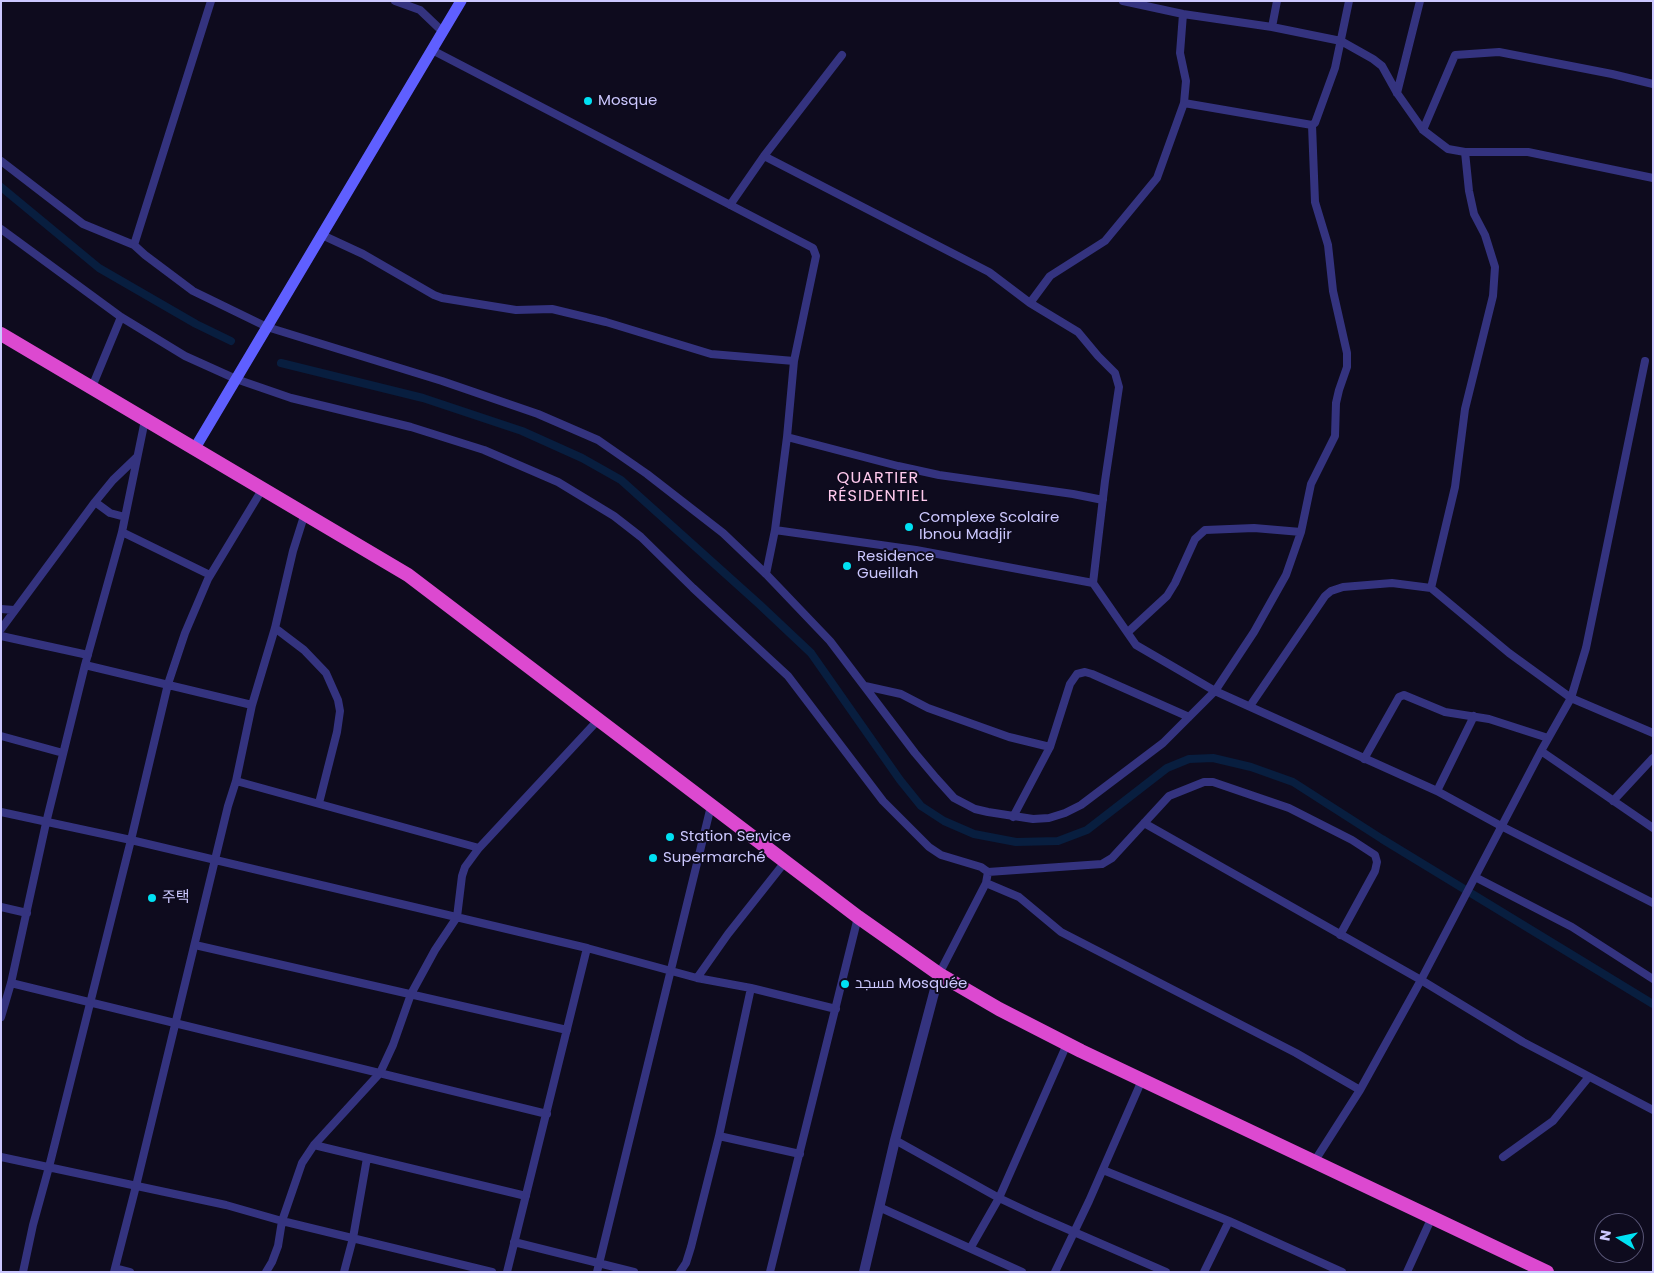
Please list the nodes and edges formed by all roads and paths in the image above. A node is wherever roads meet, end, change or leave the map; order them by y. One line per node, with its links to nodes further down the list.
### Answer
1 (210, 1): 26 (street)
2 (395, 1): 10 (street)
3 (461, 1): 10 (main road)
4 (1123, 1): 8 (street)
5 (1277, 1): 9 (street)
6 (1349, 1): 11 (street)
7 (1420, 1): 15 (street)
8 (1183, 14): 9 (street); 16 (street)
9 (1272, 27): 11 (street)
10 (443, 32): 12 (main road)
11 (1341, 41): 15 (street); 17 (street)
12 (432, 50): 23 (street); 25 (main road)
13 (842, 55): 20 (street)
14 (1653, 84): 18 (street)
15 (1397, 93): 18 (street)
16 (1184, 103): 17 (street); 27 (street)
17 (1312, 125): 46 (street)
18 (1423, 130): 19 (street)
19 (1465, 152): 22 (street); 50 (street)
20 (764, 156): 23 (street); 27 (street)
21 (1, 161): 26 (street)
22 (1653, 178)
23 (730, 205): 31 (street)
24 (1, 229): 28 (street)
25 (322, 235): 29 (main road); 31 (street)
26 (134, 245): 29 (street)
27 (1030, 304): 40 (street)
28 (121, 317): 33 (street); 34 (street)
29 (267, 327): 33 (main road); 47 (street)
30 (1, 334): 34 (highway)
31 (794, 361): 36 (street)
32 (1645, 361): 61 (street)
33 (236, 379): 37 (main road); 90 (street)
34 (92, 387): 35 (highway)
35 (145, 420): 37 (highway); 38 (street)
36 (787, 437): 40 (street); 44 (street)
37 (194, 448): 39 (highway)
38 (137, 457): 41 (street); 43 (street)
39 (262, 488): 42 (highway); 48 (street)
40 (1103, 500): 49 (street)
41 (95, 502): 43 (street); 52 (street)
42 (305, 513): 53 (street); 66 (highway)
43 (125, 517): 45 (street)
44 (775, 530): 47 (street); 49 (street)
45 (122, 532): 48 (street); 56 (street)
46 (1301, 532): 54 (street); 60 (street)
47 (766, 574): 59 (street)
48 (210, 575): 58 (street)
49 (1093, 582): 54 (street)
50 (1431, 588): 61 (street); 63 (street)
51 (1, 608): 52 (street)
52 (14, 610): 55 (street)
53 (274, 628): 62 (street); 78 (street)
54 (1128, 632): 60 (street)
55 (2, 635): 56 (street)
56 (88, 655): 57 (street)
57 (85, 665): 58 (street); 72 (street)
58 (168, 684): 62 (street); 86 (street)
59 (865, 686): 70 (street); 81 (street)
60 (1215, 691): 63 (street); 65 (street)
61 (1571, 698): 67 (street); 69 (street)
62 (252, 705): 75 (street)
63 (1250, 706): 74 (street)
64 (1474, 716): 69 (street); 74 (street); 76 (street)
65 (1189, 717): 70 (street); 81 (street)
66 (599, 720): 79 (highway); 87 (street)
67 (1653, 733)
68 (1, 736): 72 (street)
69 (1548, 738): 71 (street)
70 (1050, 747): 81 (street)
71 (1541, 751): 77 (street); 84 (street)
72 (64, 753): 82 (street)
73 (1653, 758): 77 (street)
74 (1364, 759): 76 (street)
75 (236, 781): 78 (street); 88 (street)
76 (1437, 791): 84 (street)
77 (1613, 801): 85 (street)
78 (319, 803): 87 (street)
79 (711, 806): 89 (highway); 101 (street)
80 (1, 812): 82 (street)
81 (1014, 817)
82 (46, 823): 86 (street); 95 (street)
83 (1144, 823): 90 (street); 98 (street); 98 (street)
84 (1501, 826): 91 (street); 93 (street)
85 (1653, 828)
86 (131, 840): 88 (street); 110 (street)
87 (479, 848): 97 (street)
88 (215, 861): 97 (street); 99 (street)
89 (785, 862): 96 (highway); 103 (street)
90 (988, 872): 92 (street)
91 (1475, 877): 104 (street); 105 (street)
92 (986, 883): 102 (street); 119 (street)
93 (1653, 903)
94 (1, 908): 95 (street)
95 (27, 913): 106 (street)
96 (858, 917): 102 (highway); 111 (street)
97 (457, 918): 100 (street); 108 (street)
98 (1340, 934): 105 (street)
99 (195, 945): 108 (street); 113 (street)
100 (587, 948): 101 (street); 114 (street)
101 (672, 971): 103 (street); 143 (street)
102 (939, 974): 115 (highway); 123 (street)
103 (697, 978): 107 (street)
104 (1653, 979)
105 (1421, 980): 117 (street); 119 (street)
106 (10, 983): 109 (street); 110 (street)
107 (751, 988): 111 (street); 122 (street)
108 (411, 994): 114 (street); 116 (street)
109 (3, 1000): 112 (street)
110 (89, 1002): 113 (street); 130 (street)
111 (836, 1009): 125 (street)
112 (1, 1017)
113 (175, 1023): 116 (street); 132 (street)
114 (567, 1030): 121 (street)
115 (1067, 1044): 118 (highway); 134 (street)
116 (380, 1074): 121 (street); 124 (street)
117 (1588, 1078): 120 (street); 127 (street)
118 (1142, 1080): 129 (highway); 131 (street)
119 (1360, 1090): 129 (street)
120 (1653, 1110)
121 (547, 1114): 133 (street)
122 (719, 1136): 125 (street); 153 (street)
123 (895, 1140): 134 (street); 135 (street)
124 (314, 1145): 128 (street); 137 (street)
125 (800, 1154): 154 (street)
126 (1, 1157): 130 (street)
127 (1503, 1157)
128 (367, 1158): 133 (street); 140 (street)
129 (1314, 1162): 136 (highway)
130 (49, 1168): 132 (street); 145 (street)
131 (1103, 1170): 138 (street); 139 (street)
132 (136, 1186): 137 (street); 144 (street)
133 (526, 1196): 141 (street)
134 (999, 1198): 139 (street); 142 (street)
135 (879, 1207): 142 (street); 155 (street)
136 (1432, 1217): 161 (street); 162 (highway)
137 (282, 1221): 140 (street); 147 (street)
138 (1229, 1221): 159 (street); 160 (street)
139 (1075, 1232): 157 (street); 158 (street)
140 (353, 1238): 148 (street); 149 (street)
141 (514, 1242): 143 (street); 150 (street)
142 (971, 1247): 156 (street)
143 (599, 1262): 151 (street); 152 (street)
144 (114, 1270): 146 (street)
145 (23, 1272)
146 (130, 1272)
147 (266, 1272)
148 (344, 1272)
149 (492, 1272)
150 (507, 1272)
151 (597, 1272)
152 (634, 1272)
153 (680, 1272)
154 (770, 1272)
155 (864, 1272)
156 (1022, 1272)
157 (1055, 1272)
158 (1166, 1272)
159 (1204, 1272)
160 (1342, 1272)
161 (1407, 1272)
162 (1547, 1272)

